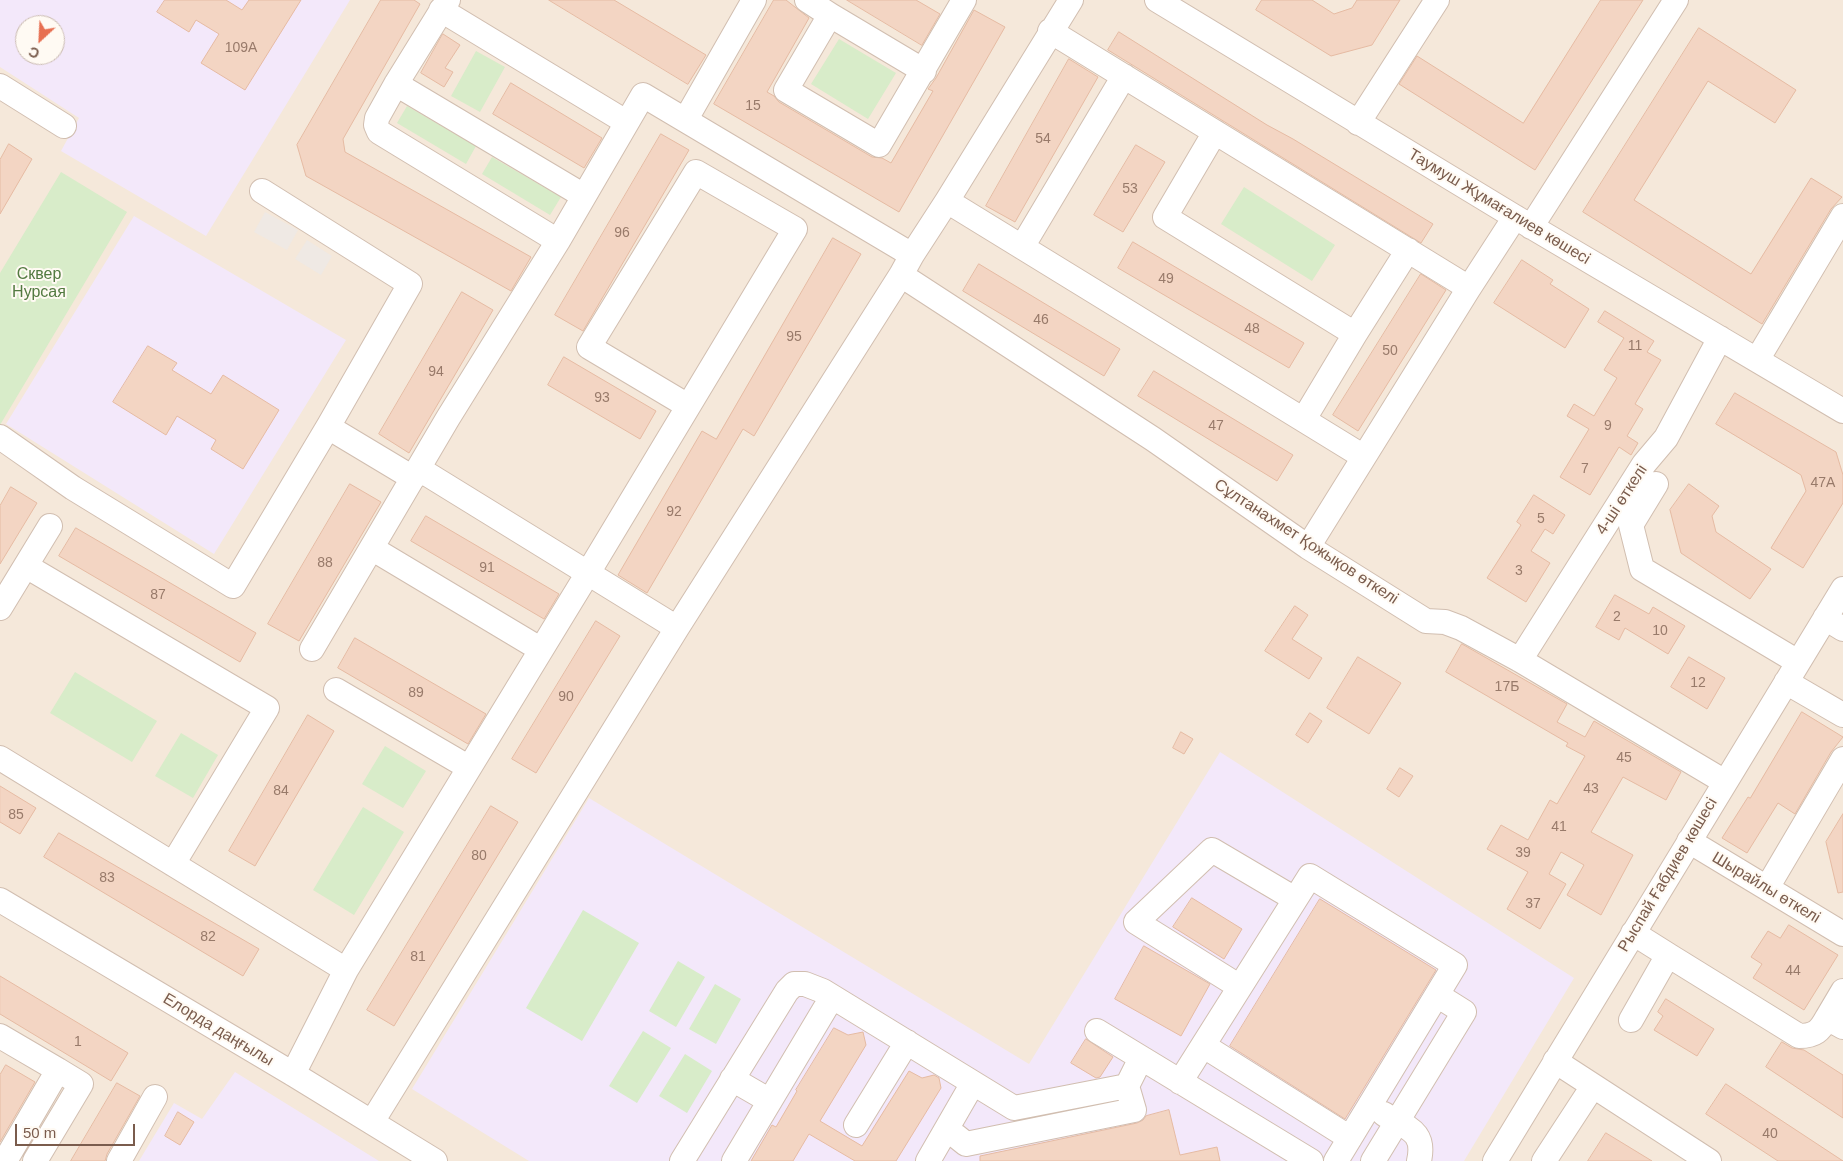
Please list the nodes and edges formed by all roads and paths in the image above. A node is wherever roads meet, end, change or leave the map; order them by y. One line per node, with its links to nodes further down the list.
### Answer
1 (754, 0): 15 (street)
2 (806, 0): 9 (street)
3 (964, 0): 11 (street)
4 (1070, 0): 10 (street)
5 (1157, 0): 17 (street, Таумуш Жұмағалиев көшесі)
6 (1437, 0): 17 (street)
7 (1676, 0): 24 (street)
8 (445, 5): 13 (street); 16 (street)
9 (830, 14): 11 (street); 11 (street)
10 (1050, 31): 12 (street); 22 (street)
11 (924, 71)
12 (1124, 76): 19 (street); 26 (street)
13 (396, 84): 21 (street); 25 (street)
14 (1, 89): 18 (street)
15 (686, 120): 16 (street, Сұлтанахмет Қожықов өткелі); 28 (street, Сұлтанахмет Қожықов өткелі)
16 (626, 122): 21 (street)
17 (1358, 122): 24 (street, Таумуш Жұмағалиев көшесі)
18 (64, 126)
19 (1215, 132): 27 (street); 30 (street)
20 (262, 190): 36 (street)
21 (584, 196): 25 (street)
22 (947, 201): 26 (street); 28 (street)
23 (1843, 216): 32 (street)
24 (1523, 222): 29 (street); 31 (street, Таумуш Жұмағалиев көшесі)
25 (558, 241): 39 (street)
26 (1022, 247): 35 (street)
27 (1408, 250): 29 (street); 30 (street)
28 (906, 265): 42 (street, Сұлтанахмет Қожықов өткелі); 49 (street)
29 (1469, 288): 38 (street)
30 (1355, 334): 35 (street)
31 (1720, 338): 32 (street, Таумуш Жұмағалиев көшесі); 52 (street, 4-ші өткелі)
32 (1757, 360): 34 (street, Таумуш Жұмағалиев көшесі)
33 (688, 406): 33 (street); 45 (street)
34 (1843, 411)
35 (1304, 419): 38 (street)
36 (328, 427): 37 (street); 39 (street)
37 (0, 437)
38 (1364, 458): 42 (street)
39 (416, 474): 43 (street); 45 (street)
40 (1656, 484): 53 (street)
41 (50, 526): 44 (street)
42 (1308, 547): 52 (street, Сұлтанахмет Қожықов өткелі)
43 (373, 549): 50 (street); 51 (street)
44 (26, 566): 47 (street); 61 (street)
45 (588, 573): 49 (street); 51 (street)
46 (1843, 589): 48 (street, Рыспай Ғабдиев көшесі)
47 (0, 608)
48 (1834, 623): 53 (street, Рыспай Ғабдиев көшесі)
49 (677, 628): 92 (street)
50 (312, 649)
51 (540, 649): 58 (street)
52 (1520, 660): 59 (street, Сұлтанахмет Қожықов өткелі)
53 (1792, 672): 55 (street); 59 (street, Рыспай Ғабдиев көшесі)
54 (336, 690): 58 (street)
55 (1843, 715)
56 (0, 758): 61 (street)
57 (1843, 760): 62 (street)
58 (468, 767): 68 (street)
59 (1725, 782): 60 (street, Рыспай Ғабдиев көшесі)
60 (1689, 841): 62 (street, Шырайлы өткелі); 65 (street, Рыспай Ғабдиев көшесі)
61 (173, 864): 68 (street)
62 (1767, 888): 66 (street, Шырайлы өткелі)
63 (1295, 899): 69 (street); 69 (street); 71 (street)
64 (0, 900): 82 (street, Елорда даңғылы)
65 (1633, 933): 67 (street); 80 (street, Рыспай Ғабдиев көшесі)
66 (1843, 934)
67 (1668, 955): 73 (street); 74 (street)
68 (346, 970): 82 (street)
69 (1240, 987): 78 (street)
70 (1843, 991): 74 (street)
71 (1437, 995): 90 (street); 93 (street)
72 (832, 997): 77 (street); 83 (street); 89 (street)
73 (1632, 1020)
74 (1835, 1022)
75 (1097, 1031): 79 (street)
76 (0, 1036): 81 (street)
77 (906, 1042): 85 (street); 94 (street)
78 (1204, 1046): 84 (street); 97 (street)
79 (1141, 1058): 84 (street); 86 (street)
80 (1555, 1062): 87 (street); 110 (street, Рыспай Ғабдиев көшесі)
81 (58, 1070): 99 (street); 100 (street)
82 (293, 1074): 92 (street, Елорда даңғылы)
83 (732, 1079): 89 (street); 103 (street)
84 (1180, 1082): 98 (street)
85 (973, 1083): 91 (street); 105 (street)
86 (1127, 1086): 91 (street); 95 (street)
87 (1593, 1086): 111 (street); 112 (street)
88 (155, 1097): 101 (street)
89 (770, 1101): 104 (street)
90 (1370, 1104): 93 (street); 97 (street)
91 (1026, 1106): 95 (street)
92 (372, 1122): 102 (street, Елорда даңғылы)
93 (1397, 1122): 108 (street); 109 (street)
94 (856, 1125)
95 (1029, 1131): 96 (street)
96 (956, 1136)
97 (1350, 1138): 107 (street)
98 (1277, 1155): 106 (street)
99 (5, 1161)
100 (36, 1161)
101 (119, 1161)
102 (435, 1161)
103 (682, 1161)
104 (734, 1161)
105 (928, 1161)
106 (1311, 1161)
107 (1336, 1161)
108 (1373, 1161)
109 (1420, 1161)
110 (1495, 1161)
111 (1544, 1161)
112 (1709, 1161)

